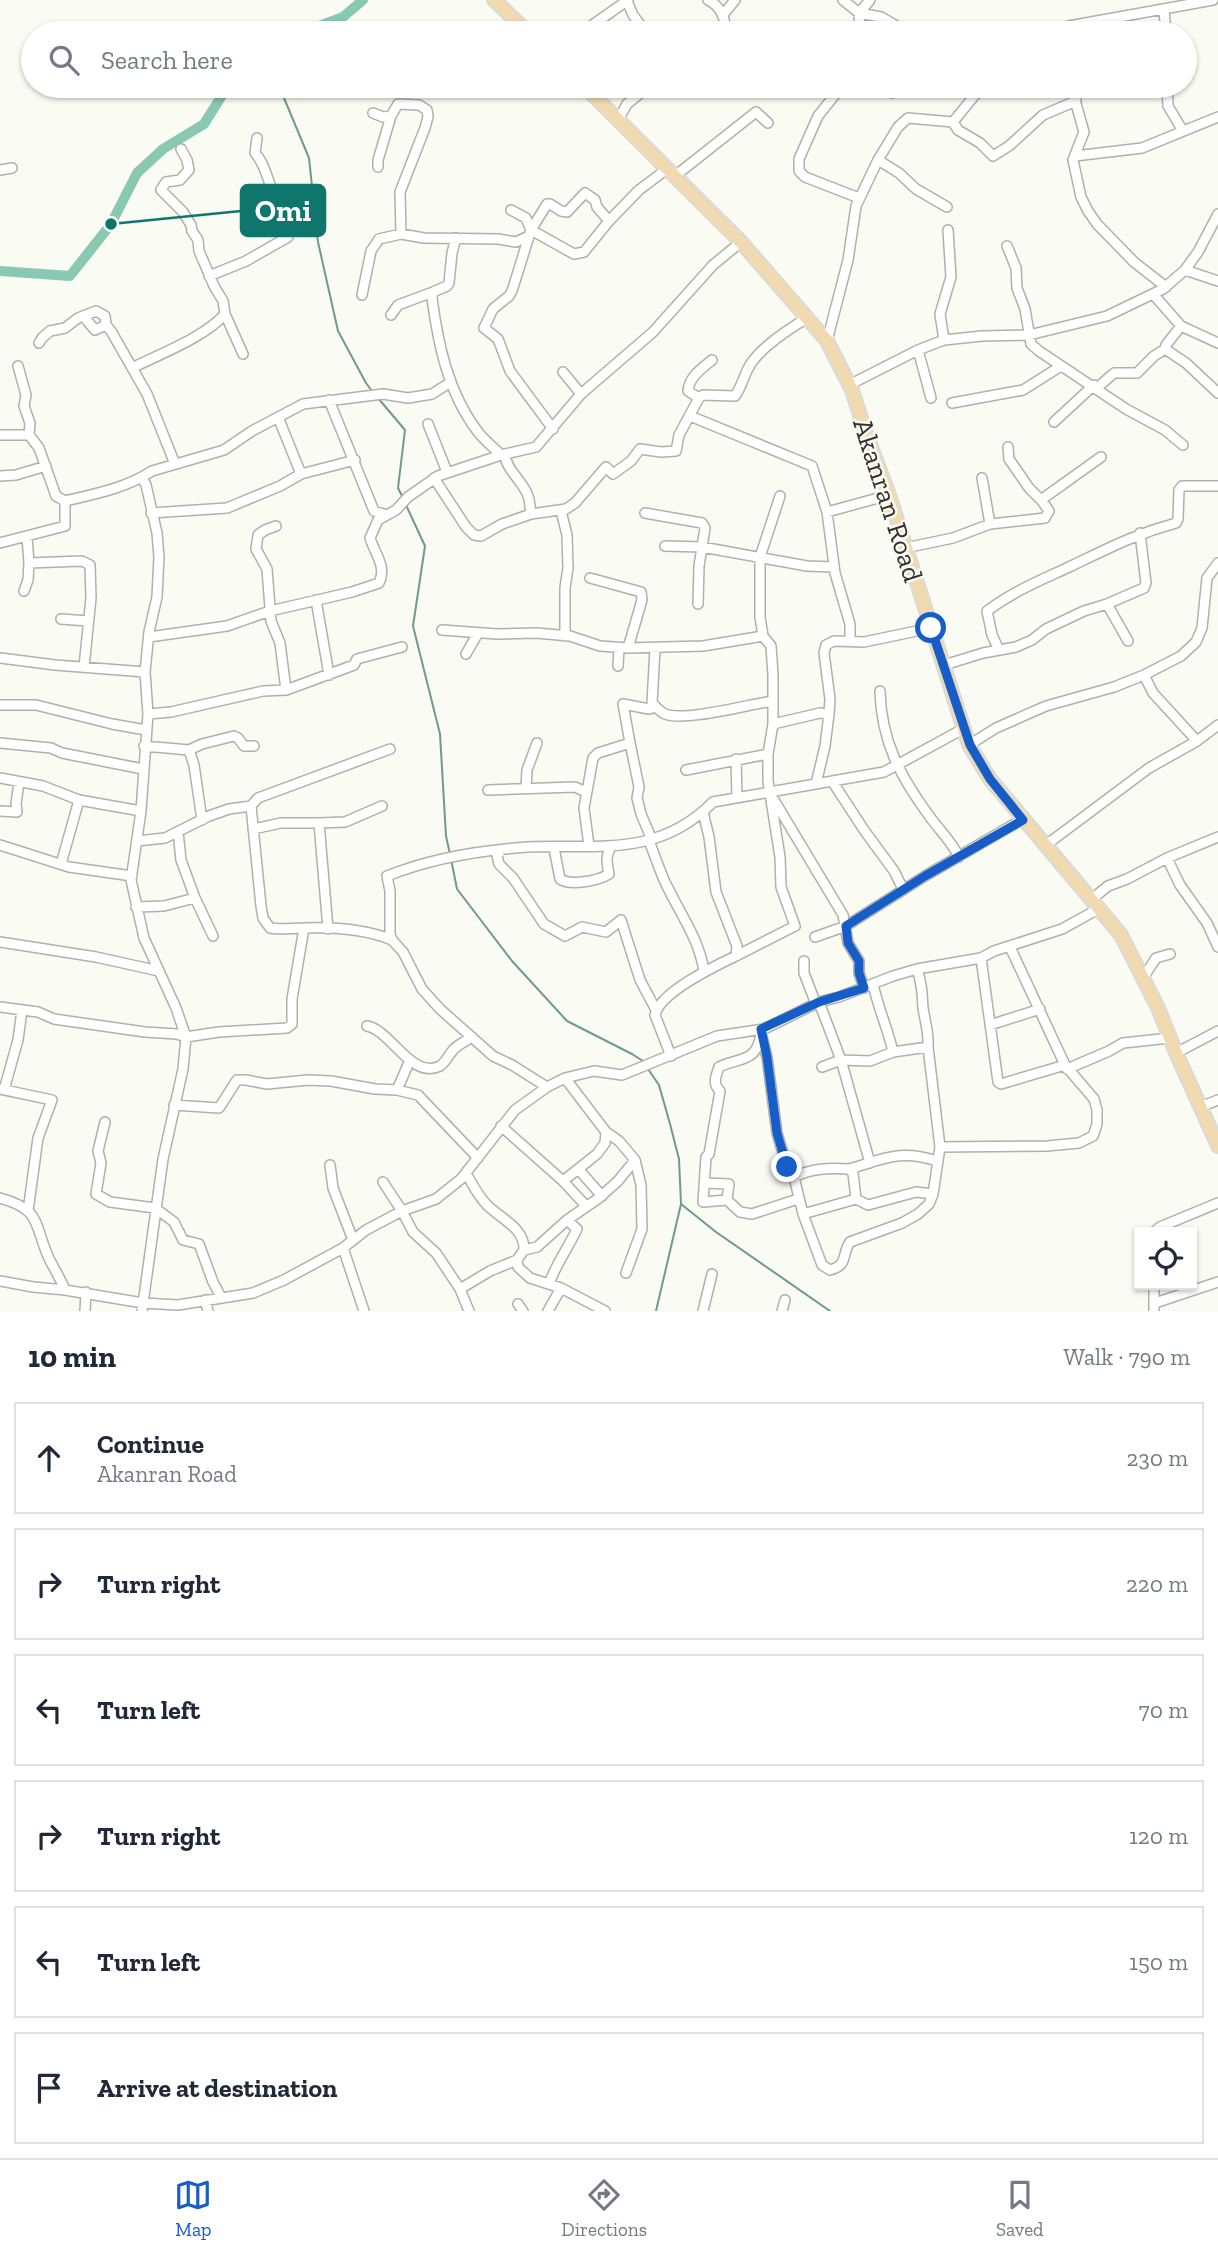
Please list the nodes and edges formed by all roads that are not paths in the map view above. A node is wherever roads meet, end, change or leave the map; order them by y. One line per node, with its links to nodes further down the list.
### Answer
1 (494, 0): 11 (main road)
2 (708, 0): 10 (street)
3 (735, 0): 10 (street)
4 (843, 0): 9 (street)
5 (870, 0): 9 (street)
6 (1213, 0): 8 (street)
7 (627, 1): 12 (street); 13 (street)
8 (1164, 10): 17 (street); 18 (street)
9 (859, 13): 15 (street); 16 (street)
10 (723, 15): 14 (street)
11 (516, 21)
12 (599, 21)
13 (637, 21)
14 (724, 21)
15 (859, 21)
16 (888, 21)
17 (1099, 21)
18 (1165, 21)
19 (596, 98): 29 (main road, Akanran Road)
20 (634, 98): 29 (street)
21 (834, 98): 41 (street)
22 (973, 98): 30 (street)
23 (1075, 98): 25 (street)
24 (1168, 98): 32 (street)
25 (1076, 101): 30 (street); 35 (street)
26 (373, 113): 27 (street)
27 (391, 116): 37 (street); 48 (street)
28 (1218, 117): 32 (street)
29 (618, 120): 40 (main road, Akanran Road)
30 (953, 122): 36 (street)
31 (768, 123): 40 (street)
32 (1183, 131): 35 (street)
33 (257, 138): 53 (street)
34 (181, 149): 53 (street)
35 (1075, 156): 55 (street)
36 (878, 160): 41 (street); 42 (street)
37 (378, 167)
38 (12, 168): 39 (street)
39 (0, 170)
40 (671, 172): 45 (street); 50 (main road, Akanran Road)
41 (859, 198): 65 (street)
42 (947, 207)
43 (511, 210): 47 (street)
44 (1218, 214): 52 (street)
45 (609, 221): 47 (street); 47 (street)
46 (948, 230): 64 (street)
47 (530, 233): 49 (street); 89 (street)
48 (401, 234): 49 (street); 58 (street)
49 (456, 238): 56 (street)
50 (741, 242): 61 (main road, Akanran Road); 79 (street)
51 (1007, 246): 63 (street)
52 (1185, 270): 54 (street); 55 (street)
53 (209, 276): 59 (street)
54 (1218, 281)
55 (1166, 287): 57 (street)
56 (433, 292): 60 (street); 76 (street)
57 (1153, 294): 62 (street); 63 (street)
58 (362, 295)
59 (225, 314): 70 (street); 74 (street)
60 (391, 315)
61 (808, 317): 65 (main road, Akanran Road); 81 (street)
62 (1181, 326): 67 (street); 68 (street)
63 (1029, 335): 64 (street); 73 (street)
64 (944, 340): 69 (street)
65 (827, 341): 77 (main road, Akanran Road)
66 (39, 343): 74 (street)
67 (1218, 343)
68 (1165, 349): 78 (street); 80 (street)
69 (918, 350): 77 (street); 82 (street)
70 (243, 354)
71 (712, 360): 81 (street)
72 (18, 366): 91 (street)
73 (1061, 366): 78 (street); 84 (street)
74 (132, 368): 97 (street)
75 (563, 372): 79 (street)
76 (451, 383): 83 (street); 94 (street)
77 (849, 385): 106 (main road, Akanran Road)
78 (1095, 387): 87 (street); 92 (street)
79 (581, 394): 89 (street)
80 (1218, 394)
81 (699, 398): 85 (street)
82 (931, 398)
83 (329, 400): 86 (street); 96 (street)
84 (952, 403)
85 (690, 416): 110 (street); 111 (street)
86 (278, 417): 97 (street); 100 (street)
87 (1054, 422)
88 (428, 424): 99 (street)
89 (553, 429): 94 (street)
90 (0, 435): 91 (street)
91 (29, 435): 98 (street)
92 (1183, 444)
93 (1008, 447): 109 (street)
94 (503, 455): 99 (street); 114 (street)
95 (1101, 457): 109 (street)
96 (355, 460): 100 (street); 115 (street)
97 (175, 464): 102 (street)
98 (46, 466): 101 (street); 108 (street)
99 (447, 472): 103 (street)
100 (301, 474): 112 (street)
101 (0, 476)
102 (142, 478): 108 (street); 112 (street)
103 (434, 478): 114 (street); 115 (street)
104 (982, 478): 116 (street)
105 (1218, 486): 118 (street)
106 (889, 495): 111 (street); 123 (main road, Akanran Road)
107 (780, 496): 124 (street)
108 (65, 501): 119 (street)
109 (1042, 501): 116 (street)
110 (561, 511): 114 (street); 139 (street)
111 (827, 512): 127 (street)
112 (151, 513): 141 (street)
113 (645, 513): 122 (street)
114 (531, 514)
115 (387, 515): 130 (street)
116 (990, 524): 123 (street)
117 (276, 526): 133 (street)
118 (1140, 533): 132 (street); 147 (street)
119 (27, 537): 120 (street); 125 (street)
120 (0, 543)
121 (665, 546): 122 (street)
122 (702, 547): 124 (street); 131 (street)
123 (905, 548): 136 (main road, Akanran Road)
124 (760, 557): 127 (street); 140 (street)
125 (29, 563): 129 (street); 135 (street)
126 (1218, 563): 155 (street)
127 (834, 567): 142 (street)
128 (590, 578): 145 (street)
129 (23, 591)
130 (316, 600): 133 (street); 154 (street)
131 (698, 604)
132 (1107, 604): 143 (street); 147 (street)
133 (270, 611): 141 (street); 156 (street)
134 (61, 619): 135 (street)
135 (88, 621): 152 (street)
136 (931, 628): 142 (street); 150 (main road, Akanran Road)
137 (442, 630): 138 (street)
138 (478, 633): 139 (street); 148 (street)
139 (565, 636): 145 (street)
140 (763, 636): 146 (street); 158 (street)
141 (149, 637): 153 (street)
142 (850, 641): 161 (street)
143 (1128, 641)
144 (402, 647): 154 (street)
145 (624, 648): 146 (street); 151 (street)
146 (655, 649): 160 (street)
147 (999, 650): 150 (street)
148 (466, 654)
149 (0, 658): 152 (street)
150 (944, 665): 165 (main road, Akanran Road)
151 (618, 666)
152 (84, 667): 153 (street)
153 (145, 672): 162 (street)
154 (329, 675): 156 (street)
155 (1144, 675): 167 (street); 171 (street)
156 (286, 690): 162 (street)
157 (880, 691): 178 (street)
158 (773, 702): 160 (street); 163 (street)
159 (0, 705): 166 (street)
160 (656, 707): 170 (street)
161 (828, 713): 163 (street); 184 (street)
162 (148, 714): 166 (street)
163 (773, 724): 176 (street)
164 (1218, 725): 167 (street)
165 (963, 729): 171 (main road, Akanran Road); 178 (street)
166 (146, 730): 172 (street)
167 (1197, 741): 205 (street)
168 (0, 743): 179 (street)
169 (537, 743): 185 (street)
170 (630, 743): 187 (street); 202 (street)
171 (970, 745): 197 (main road, Akanran Road)
172 (144, 746): 175 (street); 179 (street)
173 (254, 746): 175 (street)
174 (390, 749): 191 (street)
175 (189, 750): 196 (street)
176 (768, 754): 177 (street); 188 (street)
177 (736, 759): 180 (street); 189 (street)
178 (897, 766): 182 (street); 210 (street)
179 (143, 769): 194 (street)
180 (686, 770)
181 (0, 778): 183 (street)
182 (832, 780): 184 (street); 214 (street)
183 (19, 782): 190 (street); 193 (street)
184 (816, 784): 188 (street)
185 (526, 788): 186 (street); 187 (street)
186 (488, 790)
187 (586, 792): 206 (street)
188 (770, 793): 189 (street); 218 (street); 228 (street)
189 (737, 798): 195 (street)
190 (79, 800): 194 (street); 212 (street)
191 (251, 806): 196 (street); 199 (street)
192 (382, 806): 198 (street)
193 (0, 811)
194 (141, 811): 203 (street)
195 (703, 812): 202 (street); 228 (street)
196 (202, 820): 200 (street)
197 (1023, 820): 205 (main road, Akanran Road); 210 (street)
198 (319, 822): 199 (street); 220 (street)
199 (253, 829): 219 (street)
200 (178, 832): 203 (street); 215 (street)
201 (1218, 837): 211 (street)
202 (651, 840): 207 (street); 233 (street)
203 (137, 841): 213 (street)
204 (0, 845): 212 (street)
205 (1046, 845): 216 (main road, Akanran Road)
206 (589, 846): 207 (street); 208 (street)
207 (611, 847): 208 (street)
208 (554, 848): 209 (street)
209 (501, 850): 222 (street); 240 (street)
210 (960, 857): 214 (street)
211 (1167, 858): 216 (street); 226 (street)
212 (61, 864): 213 (street)
213 (132, 876): 217 (street)
214 (903, 889): 218 (street)
215 (195, 898): 217 (street); 221 (street)
216 (1096, 903): 225 (street); 234 (main road, Akanran Road)
217 (136, 907): 232 (street)
218 (846, 926): 223 (street); 235 (street)
219 (304, 928): 220 (street); 245 (street)
220 (328, 929): 222 (street)
221 (213, 936)
222 (388, 937): 246 (street)
223 (815, 937)
224 (0, 942): 232 (street)
225 (1010, 947): 229 (street); 238 (street)
226 (1218, 947)
227 (1170, 954): 234 (street)
228 (736, 956): 233 (street)
229 (981, 958): 231 (street); 241 (street)
230 (804, 961): 236 (street)
231 (917, 969): 235 (street); 248 (street)
232 (159, 971): 245 (street)
233 (704, 972): 240 (street)
234 (1143, 978): 247 (main road, Akanran Road)
235 (868, 986): 236 (street); 249 (street)
236 (817, 1003): 244 (street); 253 (street)
237 (0, 1007): 239 (street)
238 (1040, 1009): 241 (street); 254 (street)
239 (22, 1010): 245 (street); 258 (street)
240 (656, 1010): 251 (street)
241 (990, 1025): 254 (street)
242 (367, 1026): 252 (street)
243 (1218, 1031): 250 (street)
244 (761, 1033): 251 (street); 276 (street); 279 (street)
245 (186, 1037): 261 (street)
246 (472, 1037): 252 (street); 257 (street)
247 (1170, 1038): 250 (main road, Akanran Road); 254 (street)
248 (928, 1046): 249 (street); 267 (street)
249 (893, 1052): 253 (street)
250 (1176, 1053): 262 (main road, Akanran Road)
251 (671, 1056): 256 (street)
252 (410, 1060): 259 (street)
253 (841, 1060): 255 (street); 271 (street)
254 (1066, 1067): 267 (street)
255 (822, 1068)
256 (565, 1077): 257 (street); 265 (street)
257 (547, 1087): 264 (street)
258 (2, 1089): 289 (street)
259 (397, 1090): 261 (street); 268 (street)
260 (1218, 1100): 262 (street)
261 (174, 1105): 288 (street)
262 (1200, 1107): 266 (main road, Akanran Road)
263 (105, 1122): 288 (street)
264 (501, 1126): 268 (street); 277 (street)
265 (606, 1132): 269 (street); 274 (street)
266 (1218, 1146)
267 (940, 1147): 270 (street)
268 (478, 1158): 275 (street)
269 (635, 1160): 281 (street); 298 (street)
270 (937, 1161): 271 (street); 280 (street)
271 (870, 1163): 273 (street)
272 (330, 1165): 294 (street)
273 (849, 1169): 276 (street); 284 (street)
274 (579, 1170): 277 (street); 281 (street)
275 (466, 1173): 290 (street); 296 (street)
276 (794, 1177): 283 (street)
277 (563, 1181): 287 (street)
278 (383, 1182): 290 (street)
279 (705, 1183): 285 (street); 285 (street)
280 (933, 1194): 284 (street); 291 (street)
281 (602, 1196): 287 (street)
282 (0, 1198): 289 (street)
283 (798, 1199): 285 (street); 291 (street)
284 (856, 1199): 291 (street)
285 (727, 1200)
286 (1218, 1203): 293 (street)
287 (586, 1206): 292 (street)
288 (155, 1208): 307 (street); 310 (street)
289 (28, 1211): 305 (street)
290 (402, 1211): 294 (street); 304 (street)
291 (803, 1214)
292 (567, 1220): 296 (street); 302 (street)
293 (1160, 1227)
294 (353, 1240): 295 (street)
295 (343, 1248): 307 (street); 314 (street)
296 (524, 1250): 297 (street)
297 (517, 1259): 302 (street); 304 (street)
298 (626, 1273)
299 (712, 1274): 318 (street)
300 (0, 1281): 305 (street)
301 (1218, 1282): 311 (street)
302 (549, 1283): 303 (street)
303 (562, 1288): 316 (street); 317 (street)
304 (460, 1289): 315 (street)
305 (65, 1290): 306 (street)
306 (86, 1292): 310 (street); 312 (street)
307 (221, 1297): 308 (street)
308 (205, 1300): 310 (street); 313 (street)
309 (785, 1300): 319 (street)
310 (142, 1307)
311 (1154, 1307)
312 (85, 1311)
313 (208, 1311)
314 (363, 1311)
315 (469, 1311)
316 (548, 1311)
317 (605, 1311)
318 (702, 1311)
319 (782, 1311)

